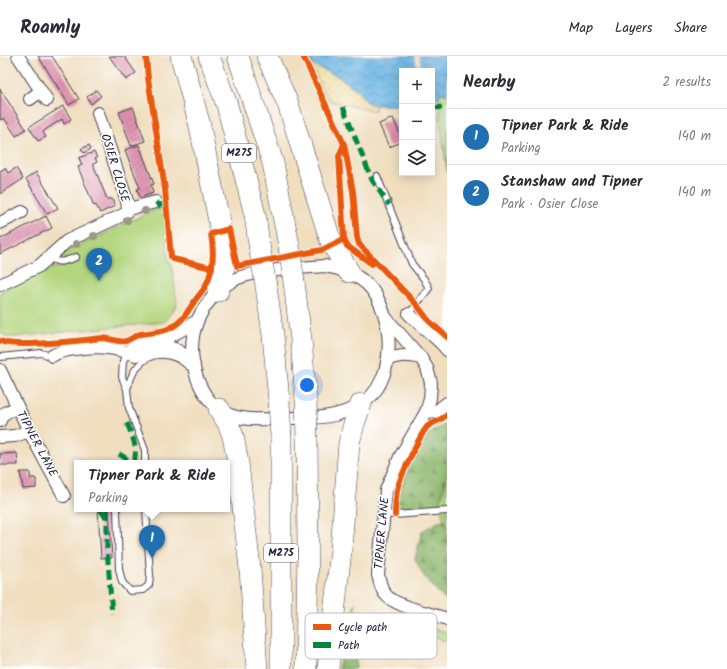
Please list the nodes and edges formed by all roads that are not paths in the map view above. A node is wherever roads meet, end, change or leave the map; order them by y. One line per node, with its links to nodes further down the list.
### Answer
1 (18, 56): 6 (street)
2 (181, 56): 17 (highway, M275)
3 (209, 56): 53 (highway, M275, bridge)
4 (238, 56): 45 (highway, M275, bridge)
5 (267, 56): 15 (highway)
6 (30, 99)
7 (98, 113): 10 (street, OSIER CLOSE)
8 (377, 176): 18 (lane)
9 (156, 202): 10 (street, OSIER CLOSE)
10 (128, 209): 14 (street, OSIER CLOSE)
11 (22, 212): 12 (street)
12 (0, 223)
13 (76, 257): 14 (lane)
14 (50, 258): 16 (street, OSIER CLOSE)
15 (349, 272): 17 (street); 19 (street)
16 (0, 285)
17 (218, 291): 20 (street)
18 (409, 314): 21 (street)
19 (386, 318): 25 (street, TIPNER LANE); 26 (street)
20 (197, 322): 22 (street); 27 (street)
21 (447, 350)
22 (128, 352): 23 (street); 27 (street); 30 (lane)
23 (52, 356): 24 (lane)
24 (0, 357)
25 (421, 358): 26 (street); 35 (street, TIPNER LANE)
26 (388, 359): 32 (street)
27 (194, 369): 30 (lane); 34 (street)
28 (0, 370): 29 (street, TIPNER LANE)
29 (3, 385): 33 (street, TIPNER LANE)
30 (127, 389): 39 (lane)
31 (447, 403): 35 (street)
32 (361, 404): 34 (street); 46 (highway)
33 (17, 408): 36 (street); 37 (street, TIPNER LANE)
34 (219, 409): 52 (highway, M275)
35 (426, 412): 44 (street, TIPNER LANE)
36 (0, 421): 38 (street)
37 (29, 431): 38 (street); 40 (street, TIPNER LANE)
38 (1, 437)
39 (145, 460)
40 (64, 496)
41 (447, 511): 44 (lane)
42 (117, 512): 43 (lane)
43 (146, 512)
44 (384, 514): 47 (street, TIPNER LANE)
45 (307, 613)
46 (334, 613)
47 (428, 613)
48 (437, 616): 49 (street, TIPNER LANE)
49 (447, 619)
50 (306, 659): 54 (highway, M275, bridge)
51 (329, 659): 55 (highway)
52 (257, 669)
53 (281, 669)
54 (306, 669)
55 (328, 669)

